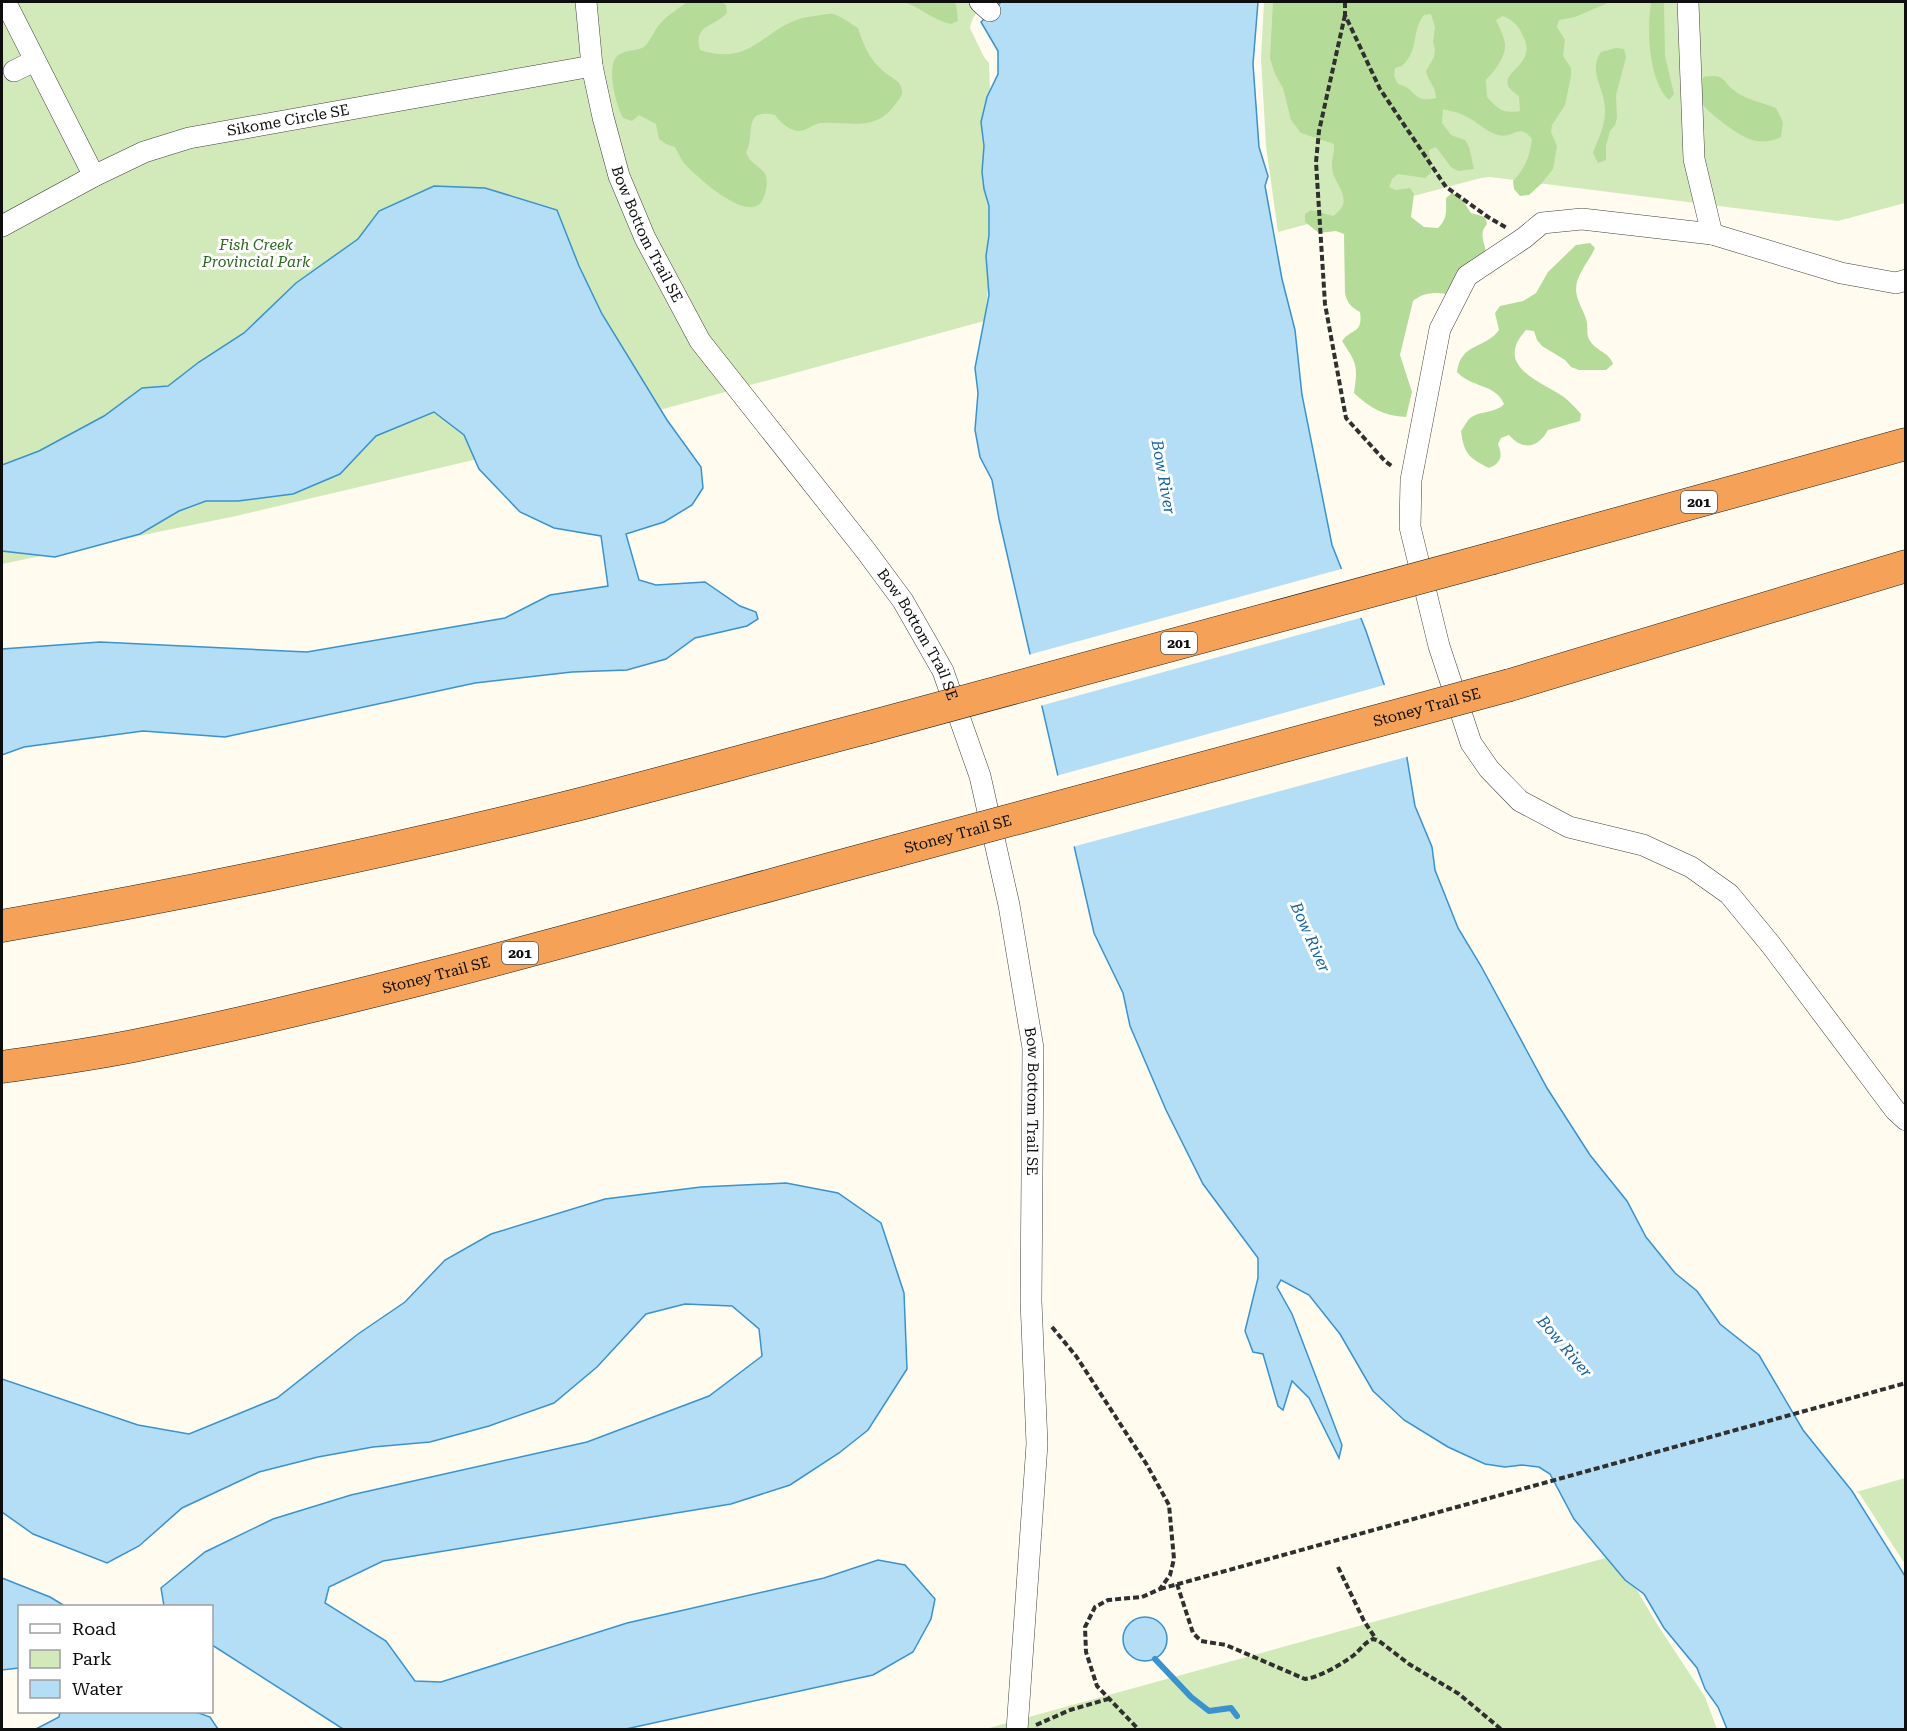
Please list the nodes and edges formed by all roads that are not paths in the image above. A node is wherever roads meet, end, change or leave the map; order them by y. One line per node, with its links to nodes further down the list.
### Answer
1 (586, 2): 5 (street, Bow Bottom Trail SE)
2 (1688, 2): 9 (street)
3 (2, 7): 4 (street)
4 (34, 61): 6 (street); 7 (street)
5 (592, 66): 7 (street, Sikome Circle SE); 20 (street, Bow Bottom Trail SE)
6 (14, 71)
7 (94, 176): 8 (street, Sikome Circle SE)
8 (2, 226)
9 (1712, 234): 10 (street); 19 (street)
10 (1905, 280)
11 (1905, 444): 13 (highway, 201, bridge)
12 (1905, 566): 16 (highway, Stoney Trail SE / 201, bridge)
13 (108, 907): 14 (highway); 15 (highway, 201)
14 (2, 918)
15 (2, 926)
16 (142, 1045): 17 (highway, Stoney Trail SE / 201); 18 (highway)
17 (2, 1067)
18 (2, 1077)
19 (1905, 1120)
20 (1017, 1730)

